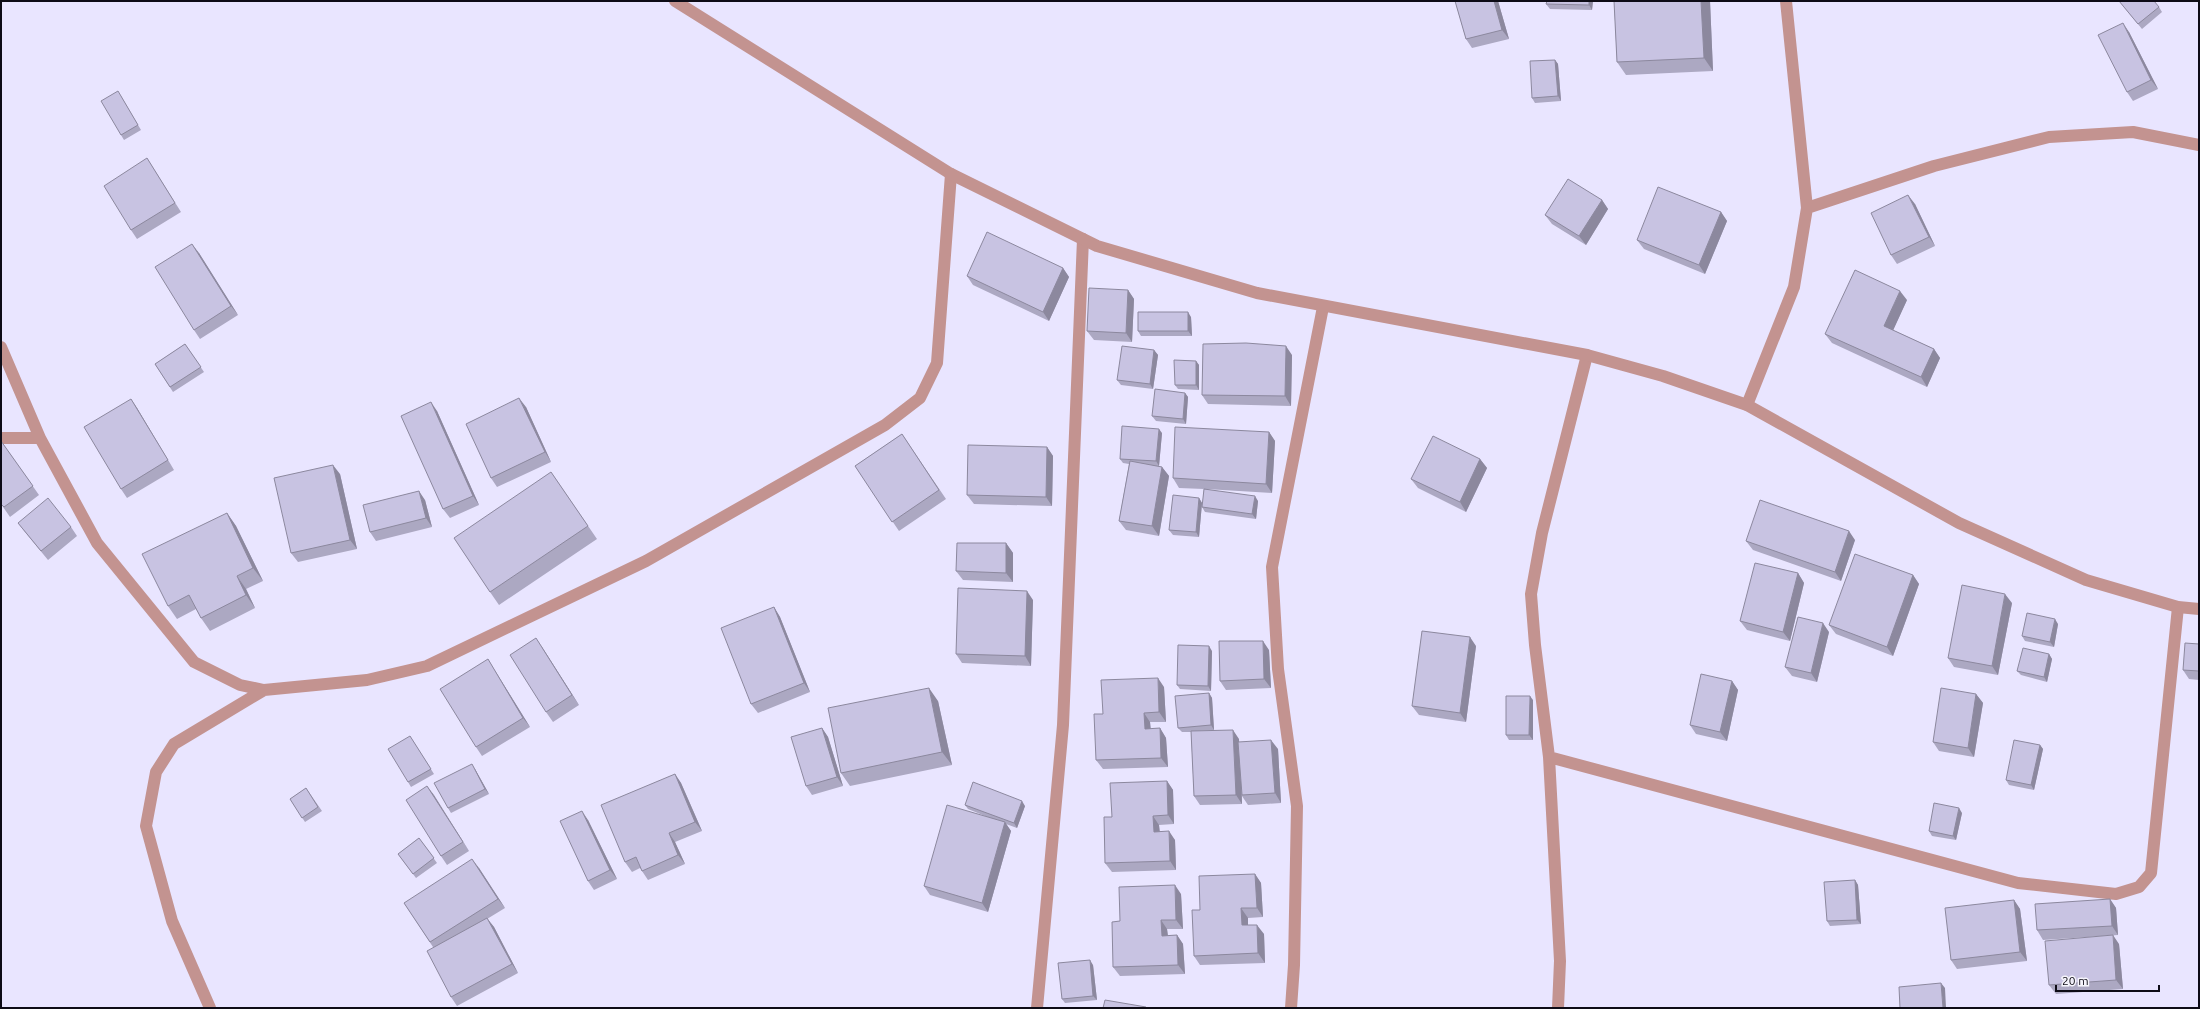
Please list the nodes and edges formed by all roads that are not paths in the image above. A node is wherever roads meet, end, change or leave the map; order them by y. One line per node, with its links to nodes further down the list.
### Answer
1 (675, 1): 4 (street)
2 (1786, 1): 5 (street)
3 (2199, 145): 5 (street)
4 (951, 174): 6 (street); 15 (street)
5 (1807, 208): 10 (street)
6 (1083, 239): 7 (street); 18 (street)
7 (1323, 307): 9 (street); 19 (street)
8 (1, 347): 12 (street)
9 (1587, 355): 10 (street); 16 (street)
10 (1747, 405): 13 (street)
11 (1, 438): 12 (street)
12 (40, 438): 15 (street)
13 (2178, 607): 14 (street); 16 (street)
14 (2199, 609)
15 (264, 690): 17 (street)
16 (1549, 757): 20 (street)
17 (210, 1008)
18 (1037, 1008)
19 (1291, 1008)
20 (1558, 1008)

